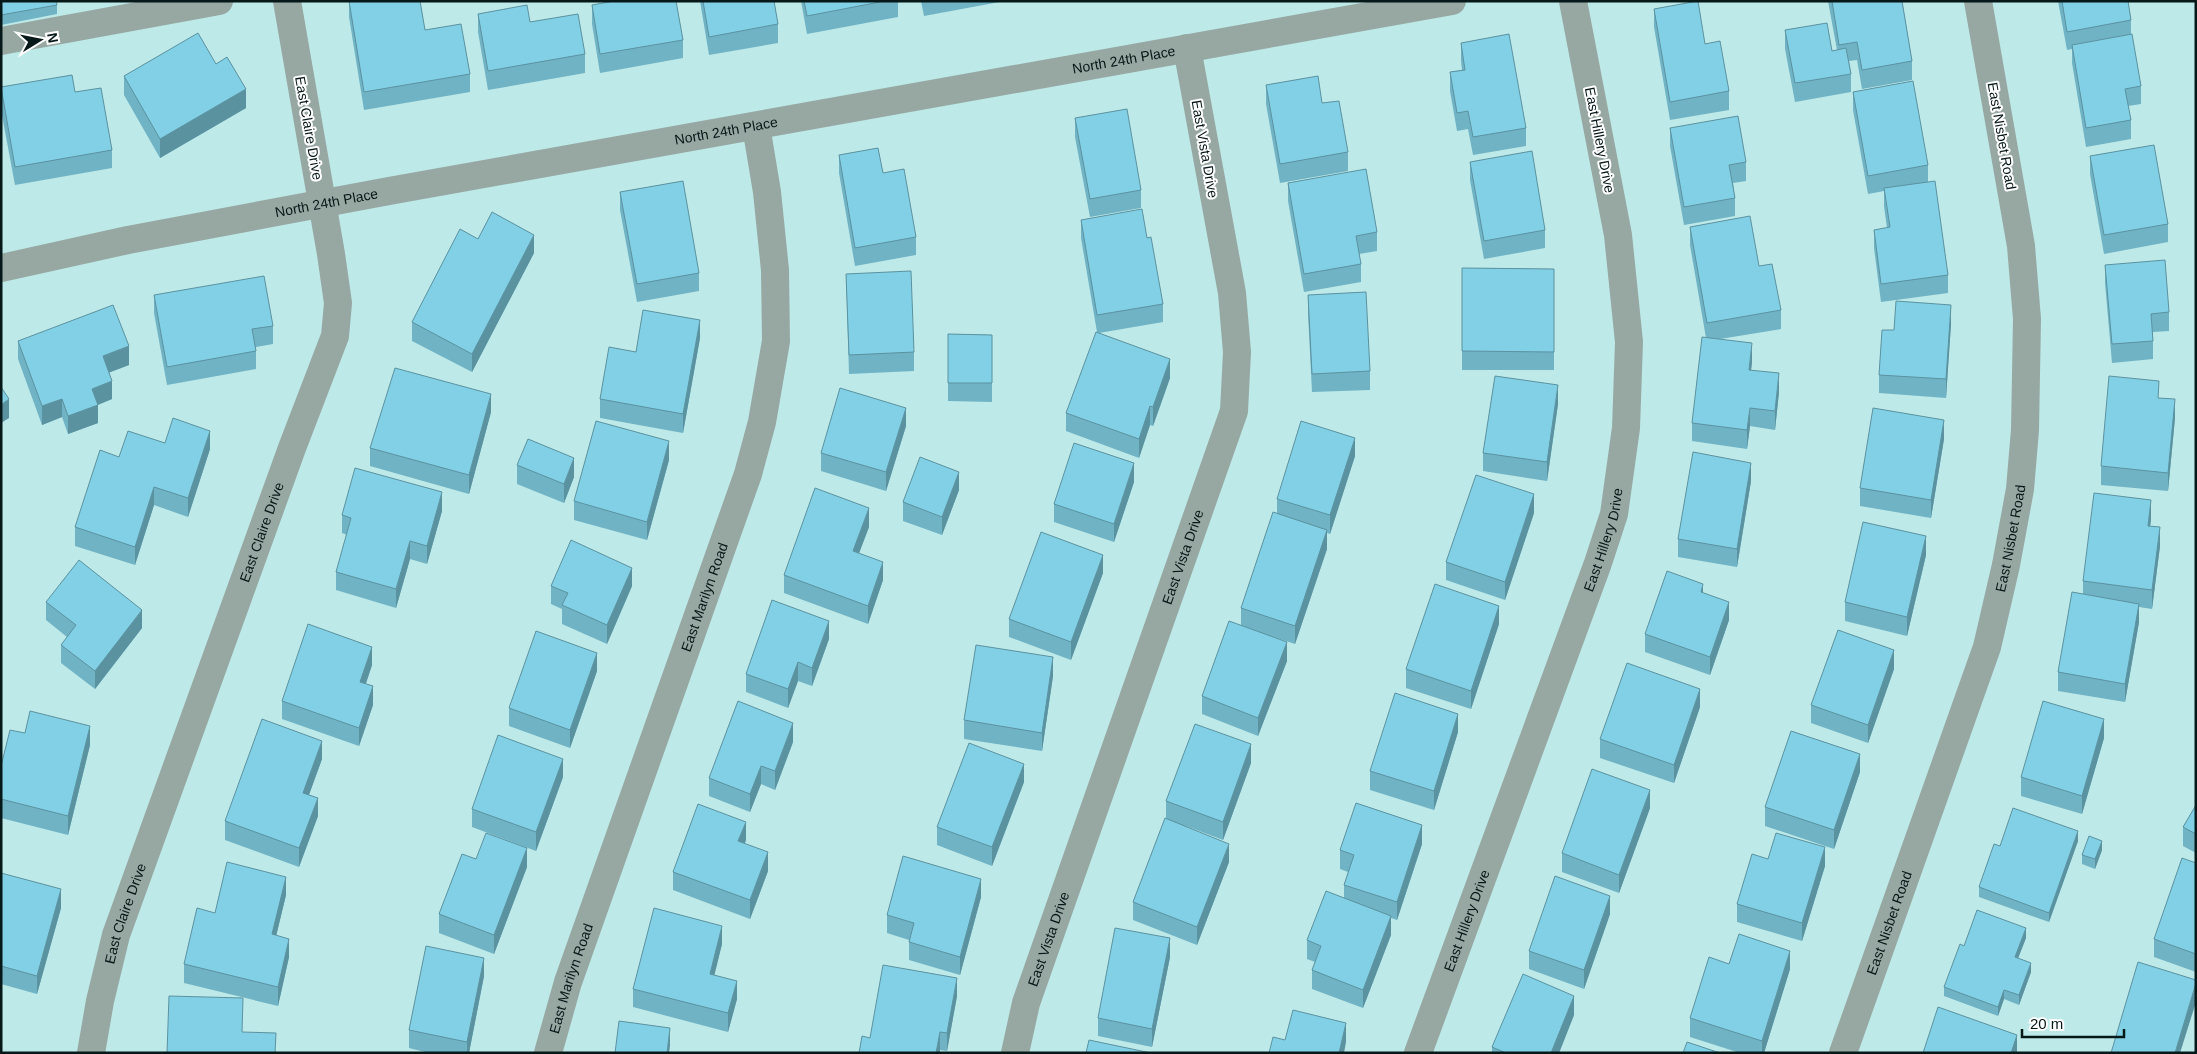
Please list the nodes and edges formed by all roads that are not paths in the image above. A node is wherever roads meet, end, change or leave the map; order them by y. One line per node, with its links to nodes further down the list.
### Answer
1 (219, 1): 6 (street)
2 (286, 1): 9 (street, East Claire Drive)
3 (1452, 1): 7 (street, North 24th Place)
4 (1573, 1): 14 (street, East Hillery Drive)
5 (1978, 1): 15 (street, East Nisbet Road)
6 (1, 41)
7 (1187, 48): 8 (street, North 24th Place); 13 (street, East Vista Drive)
8 (756, 126): 9 (street, North 24th Place); 12 (street, East Marilyn Road)
9 (322, 204): 10 (street, North 24th Place); 11 (street, East Claire Drive)
10 (1, 268)
11 (91, 1053)
12 (548, 1053)
13 (1015, 1053)
14 (1418, 1053)
15 (1843, 1053)

